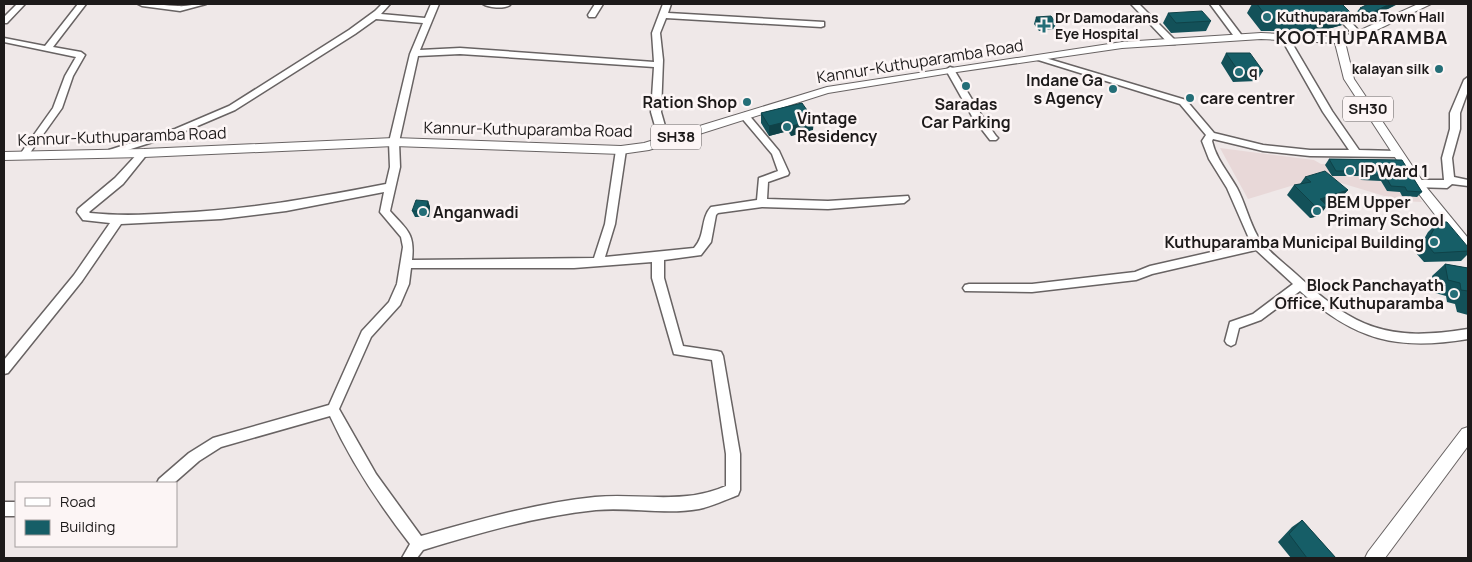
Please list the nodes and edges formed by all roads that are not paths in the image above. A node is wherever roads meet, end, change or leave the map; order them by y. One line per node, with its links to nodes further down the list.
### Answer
1 (21, 4): 18 (street)
2 (82, 4): 27 (street)
3 (142, 4): 4 (street)
4 (202, 4)
5 (386, 4): 17 (street)
6 (435, 4): 19 (street)
7 (487, 4): 14 (street)
8 (599, 4): 15 (street)
9 (667, 4): 16 (street)
10 (1135, 4): 26 (street)
11 (1214, 4): 22 (street)
12 (1330, 4): 21 (street)
13 (1426, 4): 21 (main road, Kannur-Kuthuparamba Road)
14 (506, 5)
15 (592, 15)
16 (664, 15): 20 (street); 30 (street)
17 (374, 16): 19 (street); 39 (street)
18 (4, 21)
19 (428, 21): 28 (street)
20 (821, 24)
21 (1358, 35): 25 (main road, Kannur-Kuthuparamba Road)
22 (1239, 37): 23 (main road, Kannur-Kuthuparamba Road / SH38); 26 (main road, Kannur-Kuthuparamba Road / SH38)
23 (1285, 38): 25 (main road, Kannur-Kuthuparamba Road / SH38); 41 (street)
24 (4, 40): 27 (street)
25 (1339, 40): 42 (main road, SH30)
26 (1172, 42): 29 (main road, Kannur-Kuthuparamba Road / SH38)
27 (47, 49): 44 (street)
28 (414, 54): 30 (street); 37 (street)
29 (1039, 58): 31 (main road, Kannur-Kuthuparamba Road / SH38); 34 (street)
30 (657, 65): 36 (street)
31 (950, 70): 33 (main road, Kannur-Kuthuparamba Road / SH38); 35 (street)
32 (1468, 80): 45 (street)
33 (745, 116): 36 (main road, Kannur-Kuthuparamba Road / SH38); 50 (street)
34 (1211, 135): 41 (street); 52 (street)
35 (993, 138)
36 (664, 140): 38 (main road, Kannur-Kuthuparamba Road / SH38)
37 (394, 142): 38 (main road, Kannur-Kuthuparamba Road / SH38); 40 (main road, Kannur-Kuthuparamba Road / SH38); 48 (street)
38 (621, 150): 55 (street)
39 (112, 152): 40 (main road, Kannur-Kuthuparamba Road / SH38); 44 (main road, Kannur-Kuthuparamba Road / SH38)
40 (143, 153): 51 (street)
41 (1356, 154): 42 (street)
42 (1397, 154): 46 (main road, SH30)
43 (4, 156): 44 (main road, Kannur-Kuthuparamba Road / SH38)
44 (24, 156)
45 (1449, 180): 46 (street); 47 (street)
46 (1418, 184): 53 (main road, SH30)
47 (1468, 184)
48 (390, 187): 51 (street); 56 (street)
49 (904, 199): 50 (street)
50 (762, 203): 54 (street)
51 (118, 220): 61 (street)
52 (1258, 246): 57 (street); 58 (street)
53 (1468, 247)
54 (658, 258): 55 (street); 65 (street)
55 (598, 262): 56 (street)
56 (408, 264): 62 (street)
57 (1300, 285): 59 (street); 60 (street)
58 (969, 288)
59 (1468, 334)
60 (1231, 341)
61 (4, 368)
62 (333, 409): 64 (street); 65 (street)
63 (1468, 434): 67 (main road)
64 (165, 482)
65 (418, 544): 66 (street)
66 (409, 558)
67 (1374, 558)

